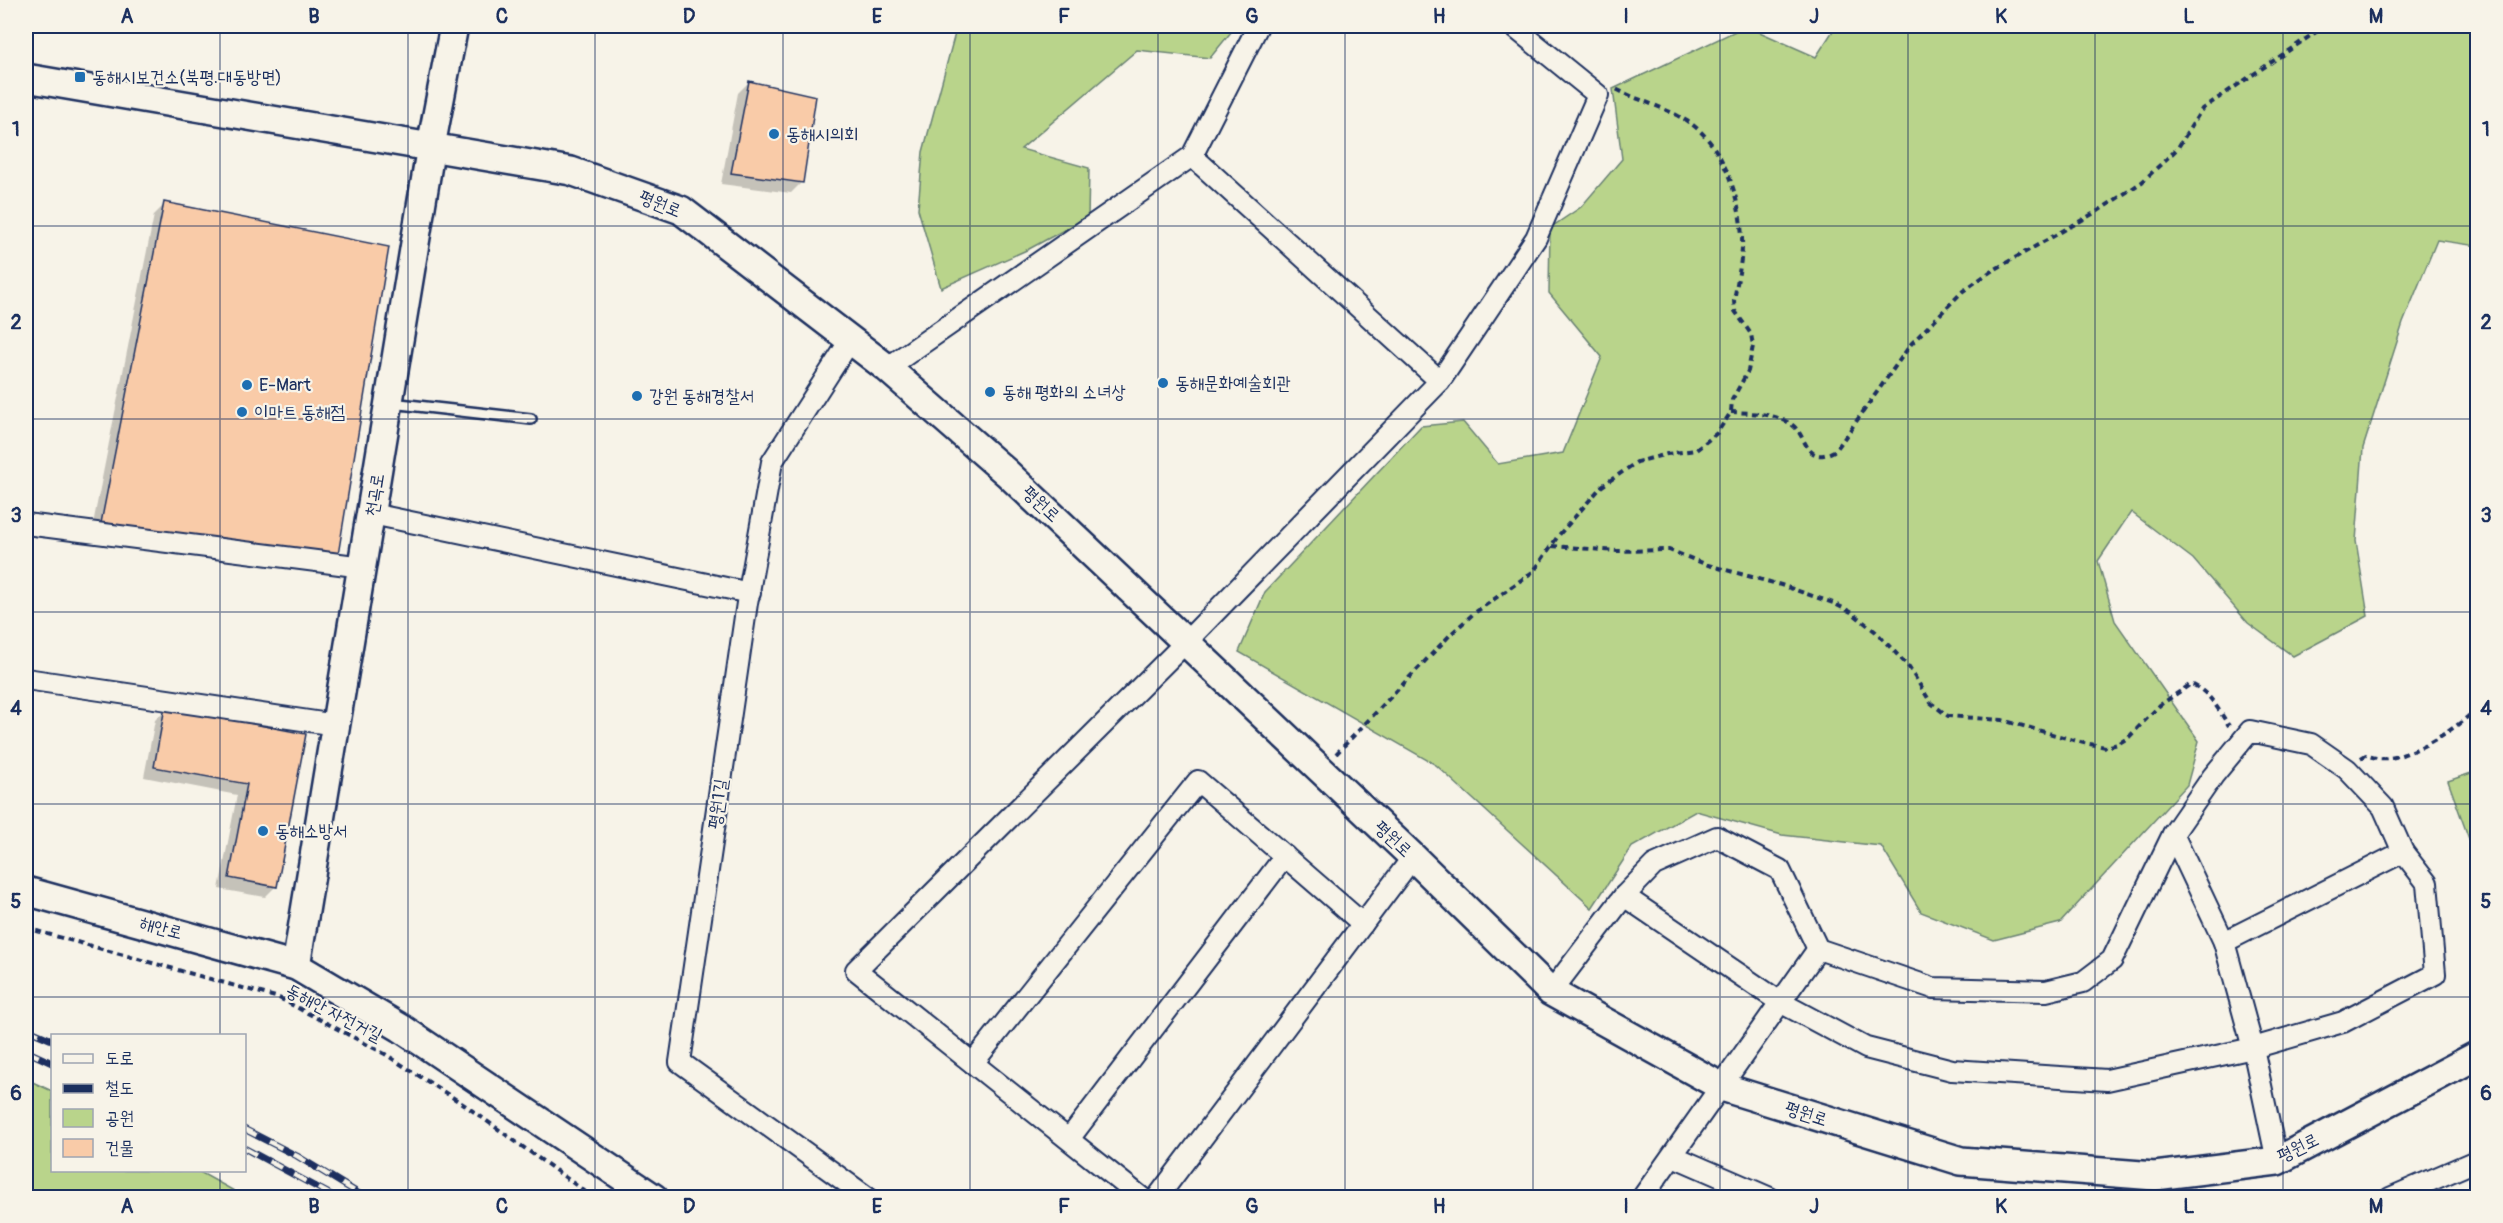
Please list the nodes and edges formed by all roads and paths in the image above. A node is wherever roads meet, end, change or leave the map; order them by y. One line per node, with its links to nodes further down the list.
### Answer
1 (454, 26): 7 (street, 천곡로)
2 (1258, 26): 8 (street)
3 (1513, 26): 6 (street)
4 (2325, 26): 13 (path)
5 (26, 78): 7 (street, 평원로)
6 (1587, 86): 11 (street); 13 (path)
7 (431, 146): 9 (street, 평원로); 12 (street, 천곡로)
8 (1192, 156): 10 (street); 11 (street)
9 (850, 339): 10 (street, 평원로); 19 (street, 평원1길)
10 (887, 368): 20 (street, 평원로)
11 (1440, 381): 20 (street)
12 (390, 403): 14 (lane); 15 (street, 천곡로)
13 (1731, 412): 17 (path)
14 (531, 419)
15 (372, 514): 18 (street, 천곡로); 19 (street)
16 (26, 524): 18 (street)
17 (1551, 546): 24 (path); 25 (path)
18 (363, 567): 23 (street, 천곡로)
19 (750, 593): 50 (street, 평원1길)
20 (1186, 642): 25 (street, 평원로); 42 (street)
21 (26, 679): 23 (street)
22 (2478, 706): 26 (path)
23 (336, 725): 37 (street, 천곡로)
24 (2241, 742): 26 (street); 27 (street)
25 (1320, 769): 30 (street, 평원로)
26 (2347, 769): 28 (street)
27 (2173, 834): 35 (street); 36 (street)
28 (2403, 852): 35 (street); 40 (street)
29 (1285, 856): 33 (street); 42 (street); 44 (street)
30 (1413, 857): 33 (street); 38 (street, 평원로)
31 (26, 891): 37 (street, 해안로)
32 (1624, 896): 36 (street); 38 (street); 39 (street)
33 (1363, 924): 52 (street)
34 (26, 928): 48 (path, 동해안 자전거길)
35 (2224, 942): 40 (street)
36 (1818, 949): 39 (street)
37 (296, 966): 49 (street, 해안로)
38 (1551, 992): 43 (street, 평원로)
39 (1780, 1002): 40 (street); 43 (street)
40 (2253, 1048): 47 (street)
41 (2478, 1055): 47 (street, 평원로)
42 (973, 1063): 44 (street)
43 (1722, 1087): 45 (street); 47 (street, 평원로)
44 (1069, 1139): 51 (street)
45 (1673, 1156): 53 (street); 54 (street)
46 (2478, 1160): 55 (street)
47 (2277, 1161)
48 (594, 1197)
49 (654, 1197)
50 (868, 1197)
51 (1142, 1197)
52 (1157, 1197)
53 (1642, 1197)
54 (1770, 1197)
55 (2390, 1197)

